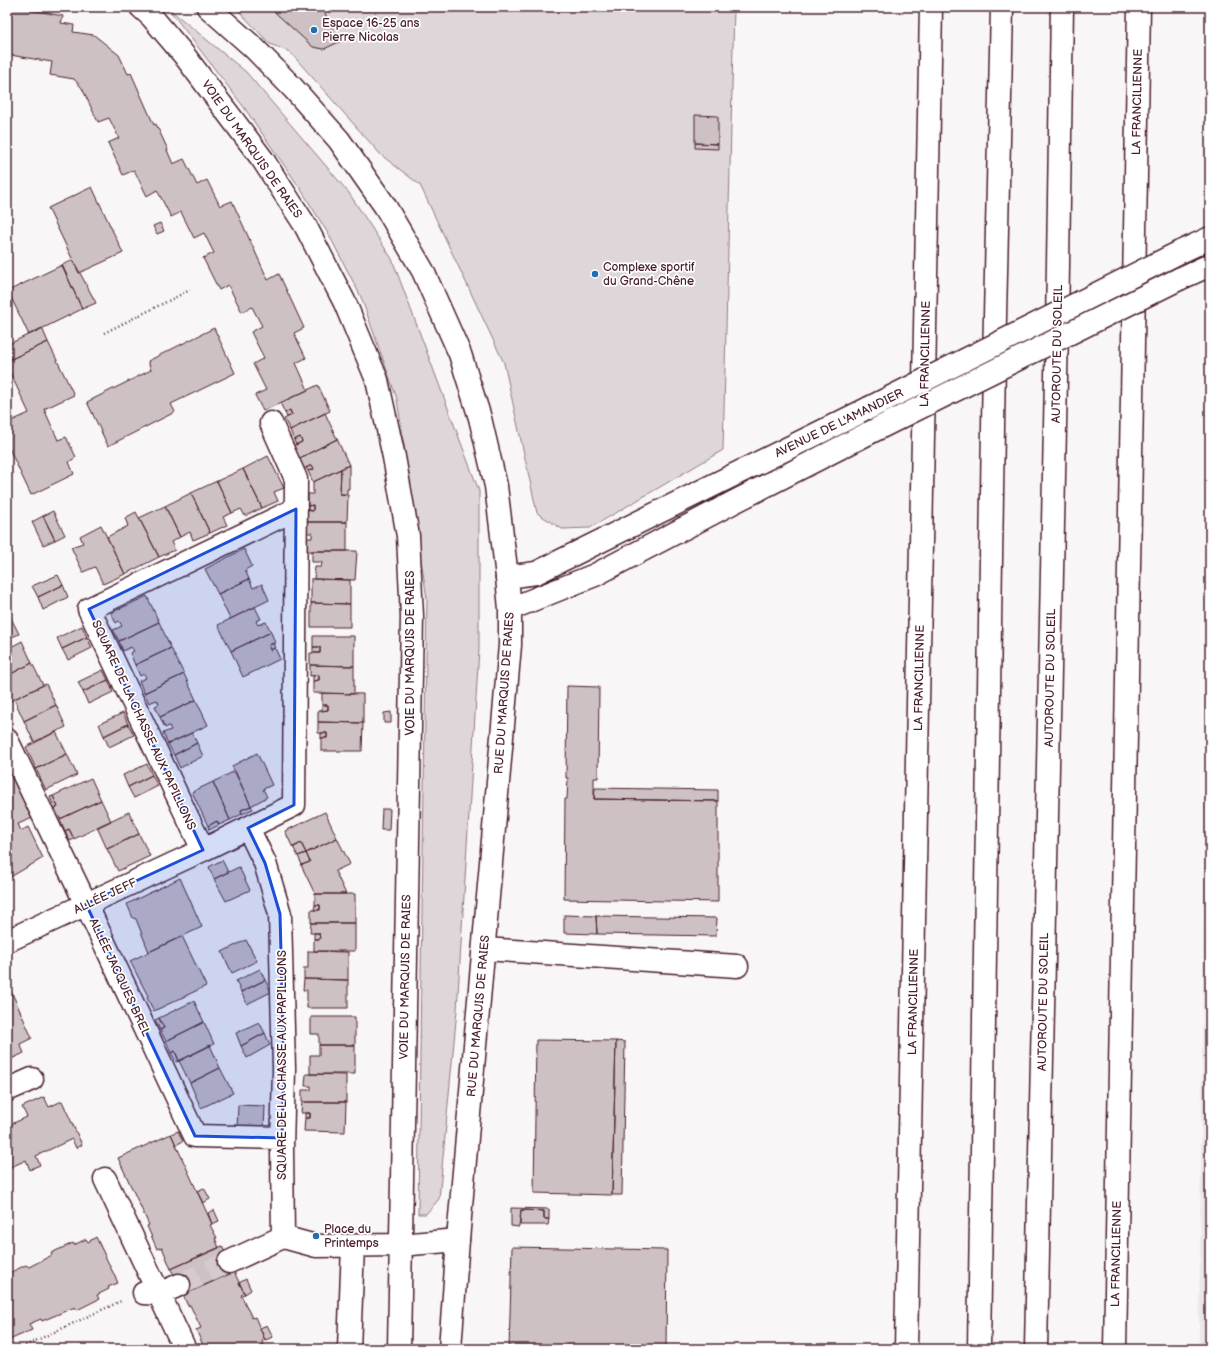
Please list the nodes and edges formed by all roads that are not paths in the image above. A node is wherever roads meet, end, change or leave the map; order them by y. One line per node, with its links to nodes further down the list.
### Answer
1 (141, 7): 26 (main road, VOIE DU MARQUIS DE RAIES)
2 (208, 7): 11 (main road, RUE DU MARQUIS DE RAIES)
3 (931, 7): 35 (main road, LA FRANCILIENNE)
4 (1002, 7): 36 (main road)
5 (1062, 7): 37 (main road, AUTOROUTE DU SOLEIL)
6 (1139, 7): 38 (main road, LA FRANCILIENNE)
7 (1210, 238): 11 (main road, AVENUE DE L'AMANDIER, bridge)
8 (1210, 265): 12 (main road, AVENUE DE L'AMANDIER, bridge)
9 (271, 423): 10 (main road)
10 (296, 509): 14 (main road); 15 (main road, SQUARE DE LA CHASSE AUX PAPILLONS)
11 (507, 577): 12 (main road, RUE DU MARQUIS DE RAIES)
12 (510, 609): 18 (main road, RUE DU MARQUIS DE RAIES)
13 (7, 740): 16 (main road, ALLÉE JACQUES BREL)
14 (248, 828): 15 (main road); 22 (main road, SQUARE DE LA CHASSE AUX PAPILLONS)
15 (203, 850): 16 (main road, ALLÉE JEFF)
16 (86, 904): 17 (main road, ALLÉE JEFF); 22 (main road, ALLÉE JACQUES BREL)
17 (7, 941)
18 (484, 949): 19 (main road); 25 (main road, RUE DU MARQUIS DE RAIES)
19 (737, 966)
20 (32, 1080): 21 (main road)
21 (7, 1090)
22 (282, 1138): 24 (main road, SQUARE DE LA CHASSE AUX PAPILLONS)
23 (106, 1179): 30 (main road)
24 (283, 1237): 27 (main road); 28 (main road)
25 (458, 1240): 26 (main road); 34 (main road, RUE DU MARQUIS DE RAIES)
26 (400, 1245): 27 (main road); 33 (main road, VOIE DU MARQUIS DE RAIES)
27 (353, 1246): 32 (main road)
28 (229, 1262)
29 (179, 1285): 30 (main road)
30 (151, 1293): 31 (main road)
31 (183, 1345)
32 (349, 1349)
33 (399, 1349)
34 (450, 1349)
35 (906, 1349)
36 (980, 1349)
37 (1036, 1349)
38 (1115, 1349)

